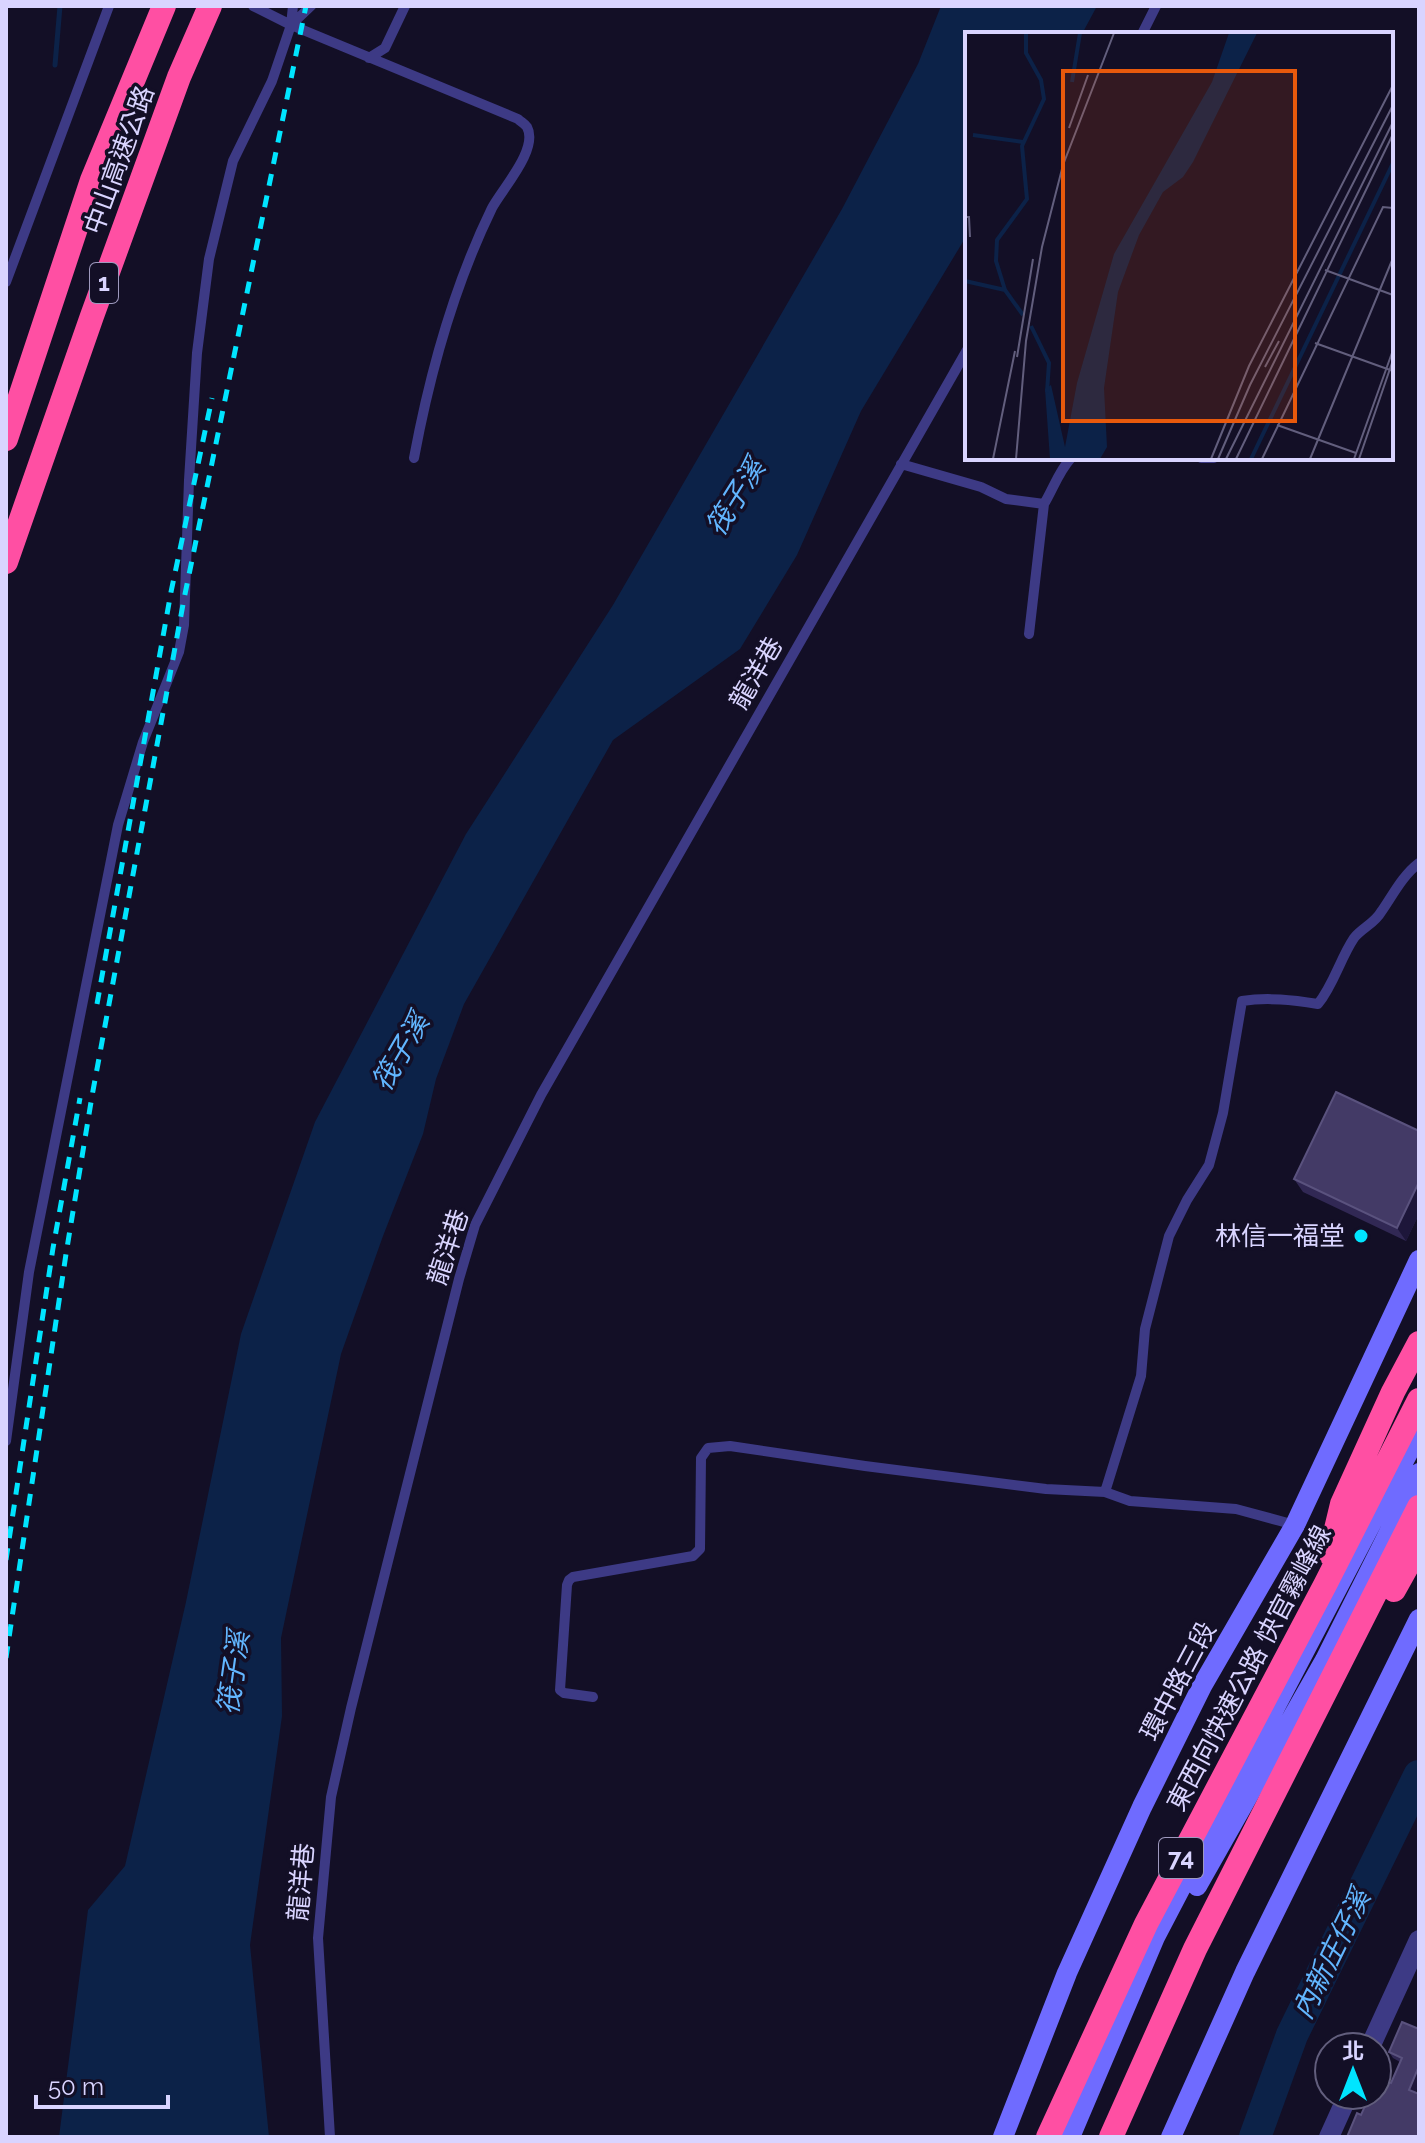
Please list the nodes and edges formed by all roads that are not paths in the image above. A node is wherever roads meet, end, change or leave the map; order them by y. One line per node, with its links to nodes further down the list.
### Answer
1 (109, 6): 12 (lane)
2 (164, 6): 14 (highway, 中山高速公路 / 1)
3 (210, 6): 19 (highway, 中山高速公路 / 1)
4 (253, 6): 9 (lane)
5 (293, 6): 9 (lane)
6 (311, 6): 9 (lane)
7 (405, 6): 11 (lane)
8 (1156, 6): 10 (lane)
9 (291, 25): 11 (lane); 26 (lane)
10 (1143, 32)
11 (369, 58): 15 (lane)
12 (6, 282)
13 (965, 353): 17 (lane, 龍洋巷)
14 (6, 439)
15 (414, 458)
16 (1069, 460): 18 (lane)
17 (901, 464): 18 (lane); 39 (lane, 龍洋巷)
18 (1044, 504): 20 (lane)
19 (6, 562)
20 (1029, 634)
21 (1419, 863): 28 (lane)
22 (1419, 1260): 30 (street, 環中路三段)
23 (1419, 1343): 32 (highway)
24 (1419, 1400): 32 (highway, 東西向快速公路 快官霧峰線 / 74)
25 (1419, 1432): 42 (street)
26 (6, 1441)
27 (1419, 1473): 43 (street)
28 (1105, 1492): 30 (lane); 34 (lane)
29 (1419, 1507): 35 (highway, 74)
30 (1295, 1525): 40 (street, 環中路三段)
31 (1419, 1545): 35 (highway)
32 (1325, 1585): 41 (highway, 東西向快速公路 快官霧峰線 / 74)
33 (1419, 1619): 45 (street)
34 (593, 1697)
35 (1251, 1838): 44 (highway, 74)
36 (1419, 1940): 37 (street)
37 (1377, 2031)
38 (1341, 2111): 46 (street)
39 (330, 2137)
40 (1003, 2137)
41 (1048, 2137)
42 (1070, 2137)
43 (1082, 2137)
44 (1111, 2137)
45 (1171, 2137)
46 (1329, 2137)

